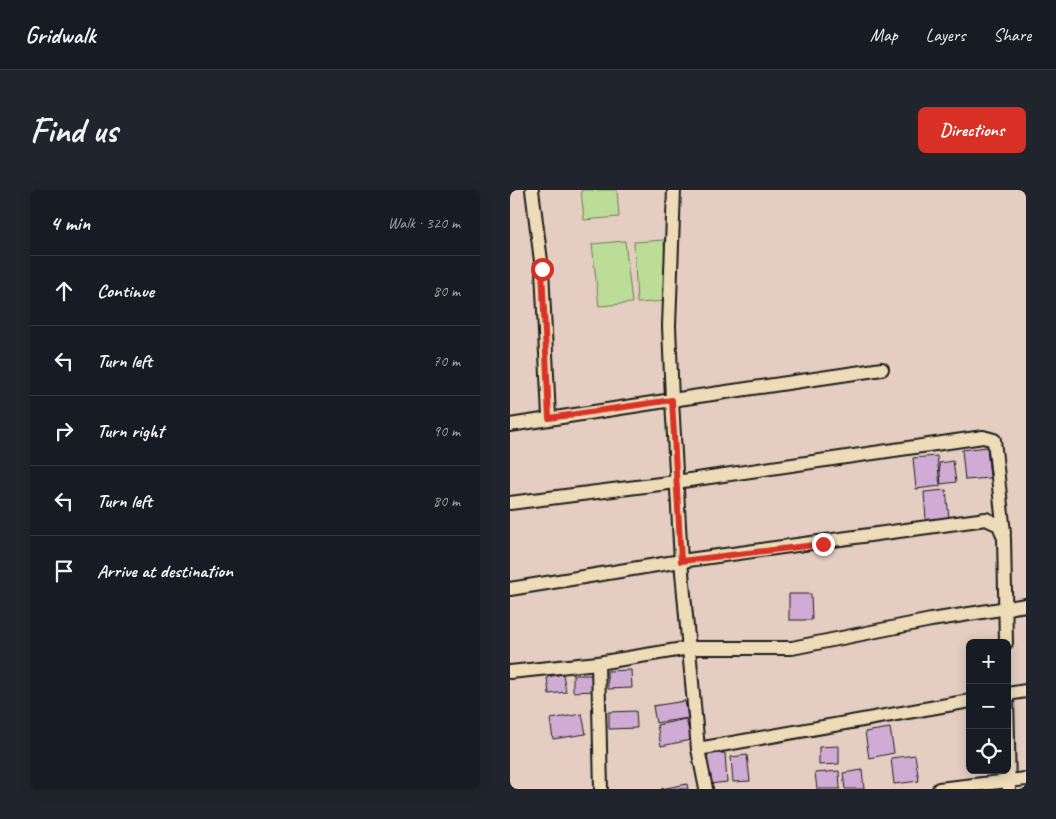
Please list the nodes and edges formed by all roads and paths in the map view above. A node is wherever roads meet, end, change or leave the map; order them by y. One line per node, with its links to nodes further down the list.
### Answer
1 (532, 190): 5 (street)
2 (674, 190): 4 (street)
3 (882, 369): 4 (street)
4 (672, 400): 5 (street); 7 (street)
5 (549, 418): 6 (street)
6 (510, 425)
7 (676, 482): 8 (street); 9 (street); 10 (street)
8 (510, 503)
9 (1004, 538): 10 (street); 13 (street)
10 (681, 561): 11 (street); 15 (street)
11 (510, 589)
12 (1026, 605): 13 (street)
13 (1006, 608): 14 (street); 15 (street)
14 (1006, 639)
15 (689, 648): 16 (street); 22 (street)
16 (598, 663): 17 (street); 25 (street)
17 (510, 672)
18 (1026, 691): 19 (street)
19 (1011, 695)
20 (966, 702): 22 (street)
21 (1008, 729): 24 (street)
22 (698, 749): 26 (street)
23 (1026, 778): 24 (street)
24 (1009, 785): 27 (street)
25 (601, 789)
26 (706, 789)
27 (940, 789)

